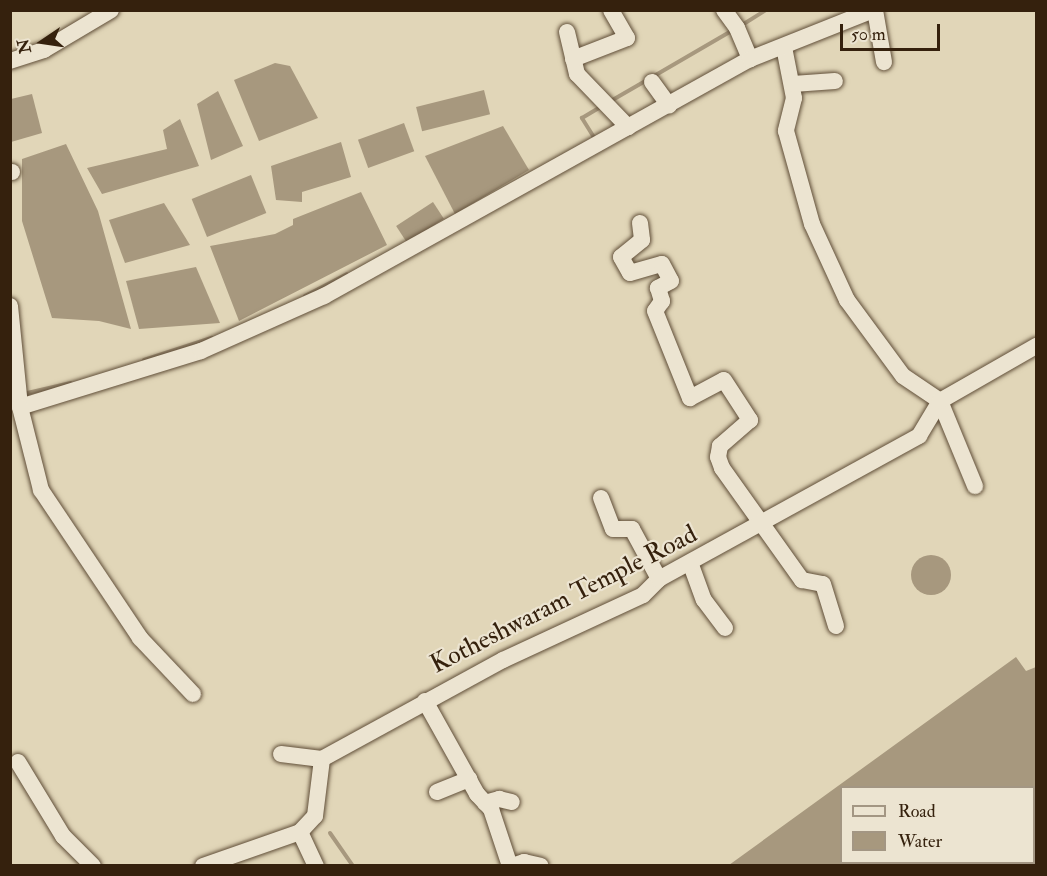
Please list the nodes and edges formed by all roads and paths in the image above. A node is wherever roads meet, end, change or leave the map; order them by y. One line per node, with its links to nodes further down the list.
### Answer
1 (111, 10): 9 (street)
2 (611, 10): 7 (street)
3 (874, 10): 6 (street); 10 (street)
4 (724, 11): 8 (street)
5 (567, 32): 7 (street)
6 (784, 47): 8 (street); 13 (street)
7 (573, 59): 15 (street)
8 (750, 59): 14 (street)
9 (10, 61)
10 (884, 62)
11 (835, 81): 13 (street)
12 (652, 82): 14 (street)
13 (793, 84): 19 (street)
14 (669, 105): 15 (street)
15 (628, 128): 20 (street)
16 (640, 223): 23 (street)
17 (10, 306): 20 (street)
18 (1036, 346): 19 (street, Kotheshwaram Temple Road)
19 (940, 401): 21 (street); 23 (street, Kotheshwaram Temple Road)
20 (20, 407): 28 (street)
21 (975, 486)
22 (601, 498): 25 (street)
23 (761, 525): 24 (street, Kotheshwaram Temple Road); 26 (street)
24 (691, 565): 25 (street, Kotheshwaram Temple Road); 27 (street)
25 (660, 579): 29 (street, Kotheshwaram Temple Road)
26 (836, 626)
27 (725, 628)
28 (193, 693)
29 (425, 701): 31 (street, Kotheshwaram Temple Road); 33 (street)
30 (281, 754): 31 (street)
31 (322, 759): 37 (street)
32 (18, 762): 38 (street)
33 (470, 779): 34 (street); 36 (street)
34 (437, 792)
35 (512, 801): 36 (street)
36 (485, 803): 41 (street)
37 (300, 832): 39 (street); 40 (street)
38 (93, 866)
39 (203, 866)
40 (316, 866)
41 (511, 866): 42 (street)
42 (541, 866)

